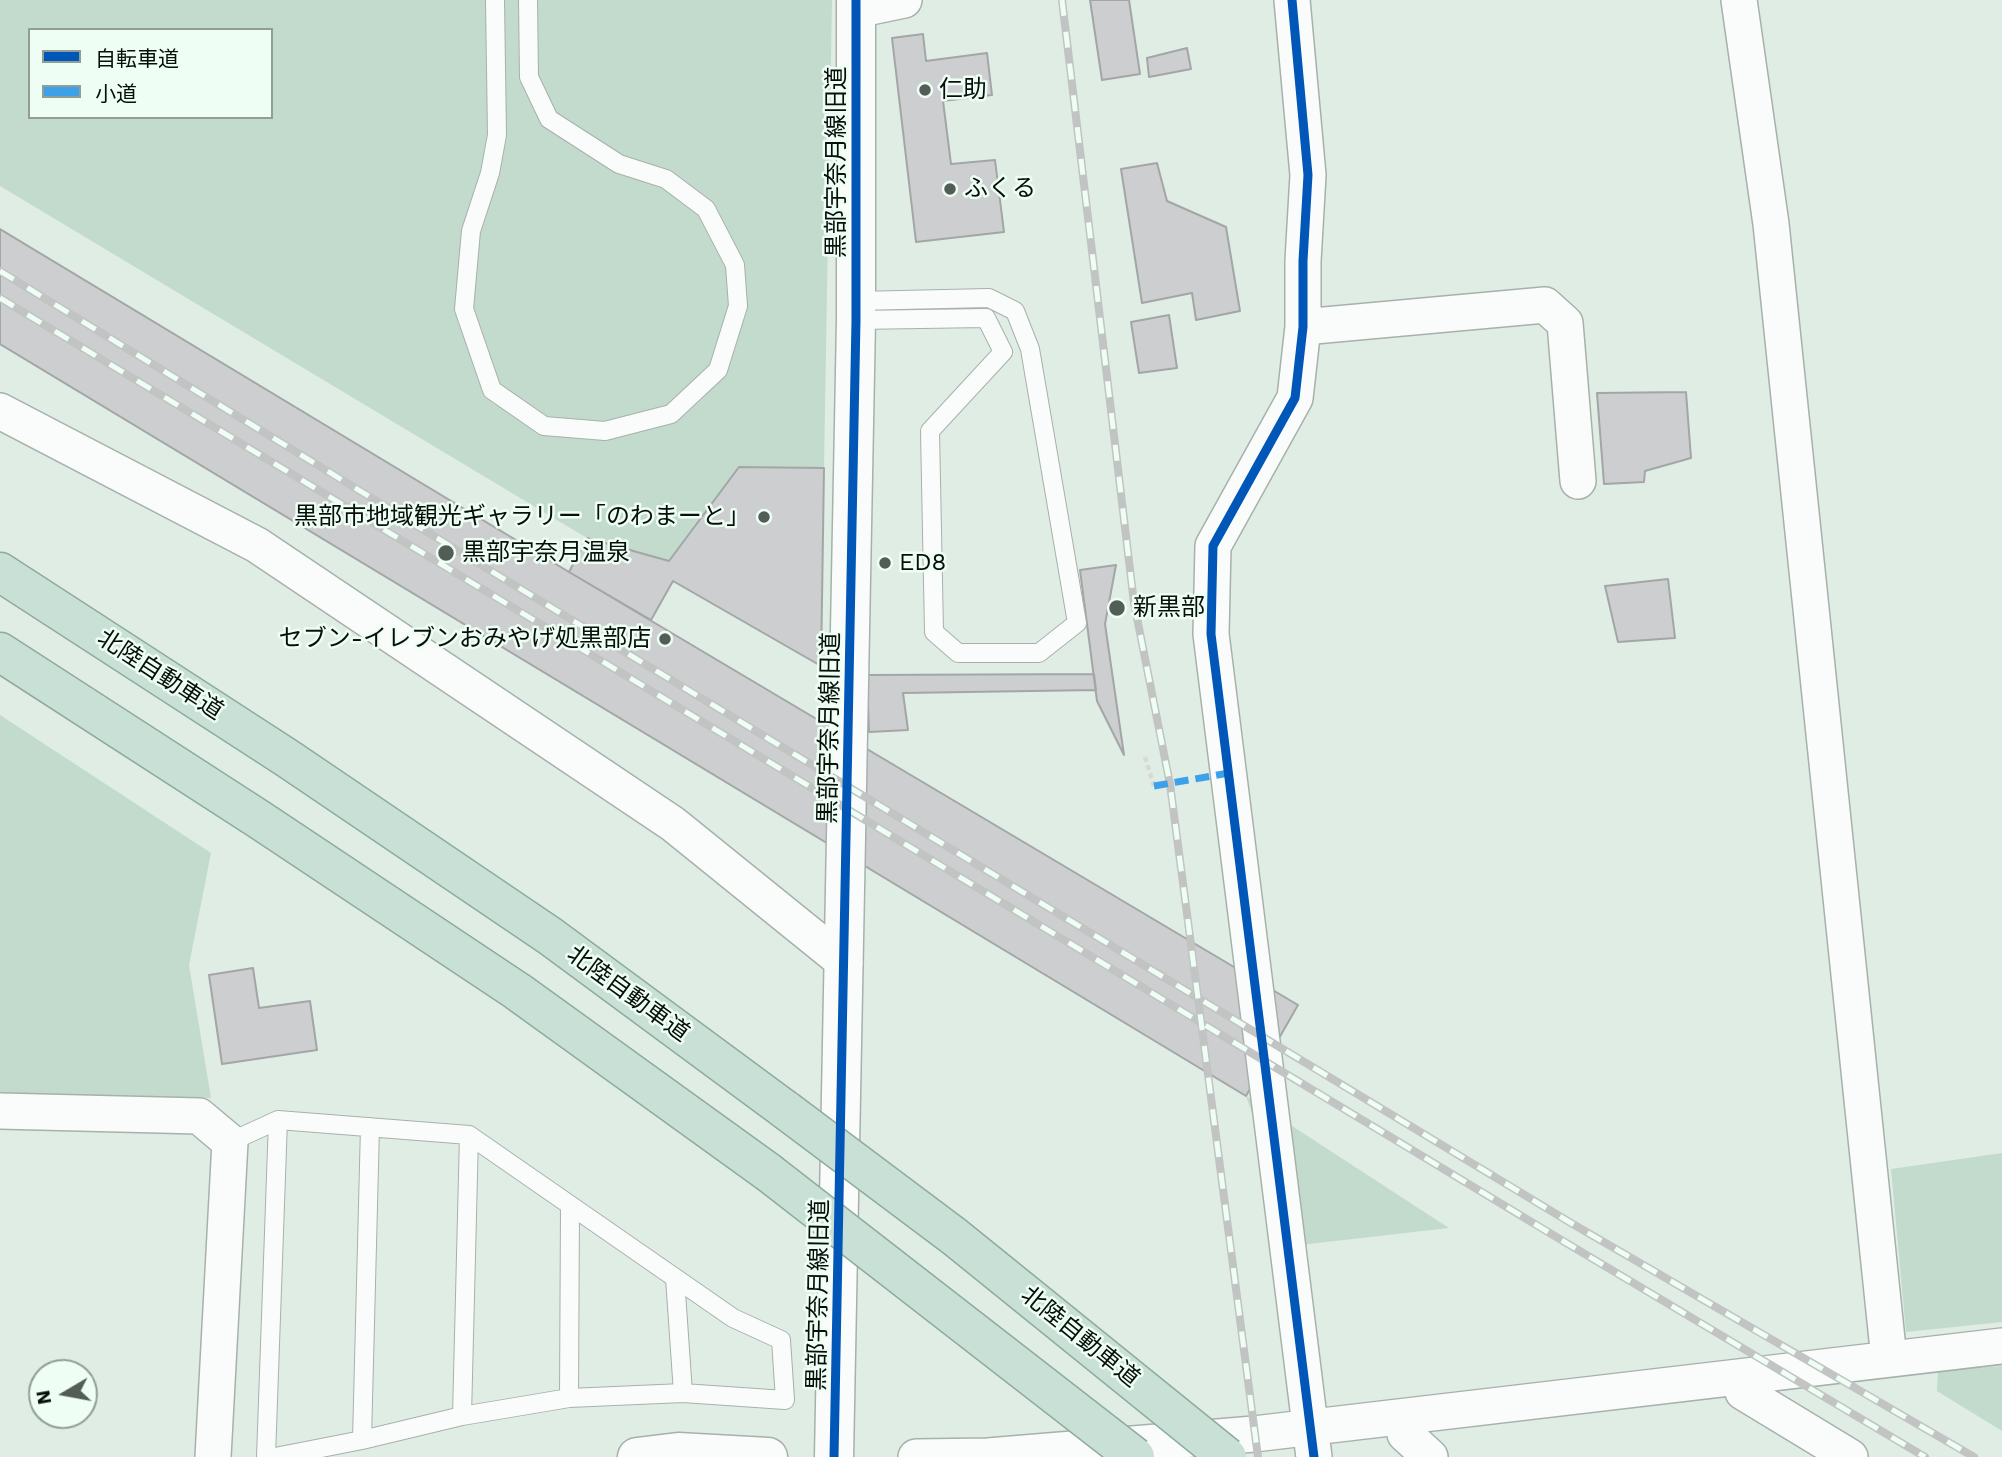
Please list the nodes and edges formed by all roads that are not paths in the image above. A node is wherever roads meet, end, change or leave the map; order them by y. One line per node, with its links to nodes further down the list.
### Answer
1 (495, 0): 2 (lane)
2 (528, 0)
3 (904, 0): 6 (street)
4 (1292, 0): 8 (street)
5 (1739, 0): 22 (street)
6 (856, 5): 7 (street, 黒部宇奈月線旧道)
7 (856, 311): 7 (lane); 13 (street, 黒部宇奈月線旧道)
8 (1303, 327): 10 (street); 29 (street)
9 (0, 411): 13 (street)
10 (1578, 481)
11 (0, 572): 38 (highway, 北陸自動車道, bridge)
12 (0, 652): 37 (highway, bridge)
13 (845, 963): 35 (street, 黒部宇奈月線旧道)
14 (0, 1111): 18 (street)
15 (278, 1120): 16 (lane); 18 (lane); 31 (lane)
16 (370, 1127): 17 (lane); 28 (lane)
17 (469, 1135): 19 (lane); 26 (lane)
18 (230, 1142): 30 (street)
19 (570, 1205): 20 (lane); 25 (lane)
20 (675, 1278): 24 (lane); 24 (lane)
21 (2002, 1346): 22 (street)
22 (1889, 1359): 23 (street)
23 (1741, 1378): 27 (street); 40 (street)
24 (682, 1393): 25 (lane)
25 (569, 1398): 26 (lane)
26 (462, 1416): 28 (lane)
27 (1402, 1418): 29 (street); 39 (street)
28 (362, 1440): 32 (lane)
29 (1312, 1442): 36 (street)
30 (212, 1457)
31 (267, 1457)
32 (275, 1457)
33 (636, 1457): 34 (street)
34 (768, 1457)
35 (834, 1457)
36 (916, 1457)
37 (1135, 1457)
38 (1227, 1457)
39 (1430, 1457)
40 (1850, 1457)

